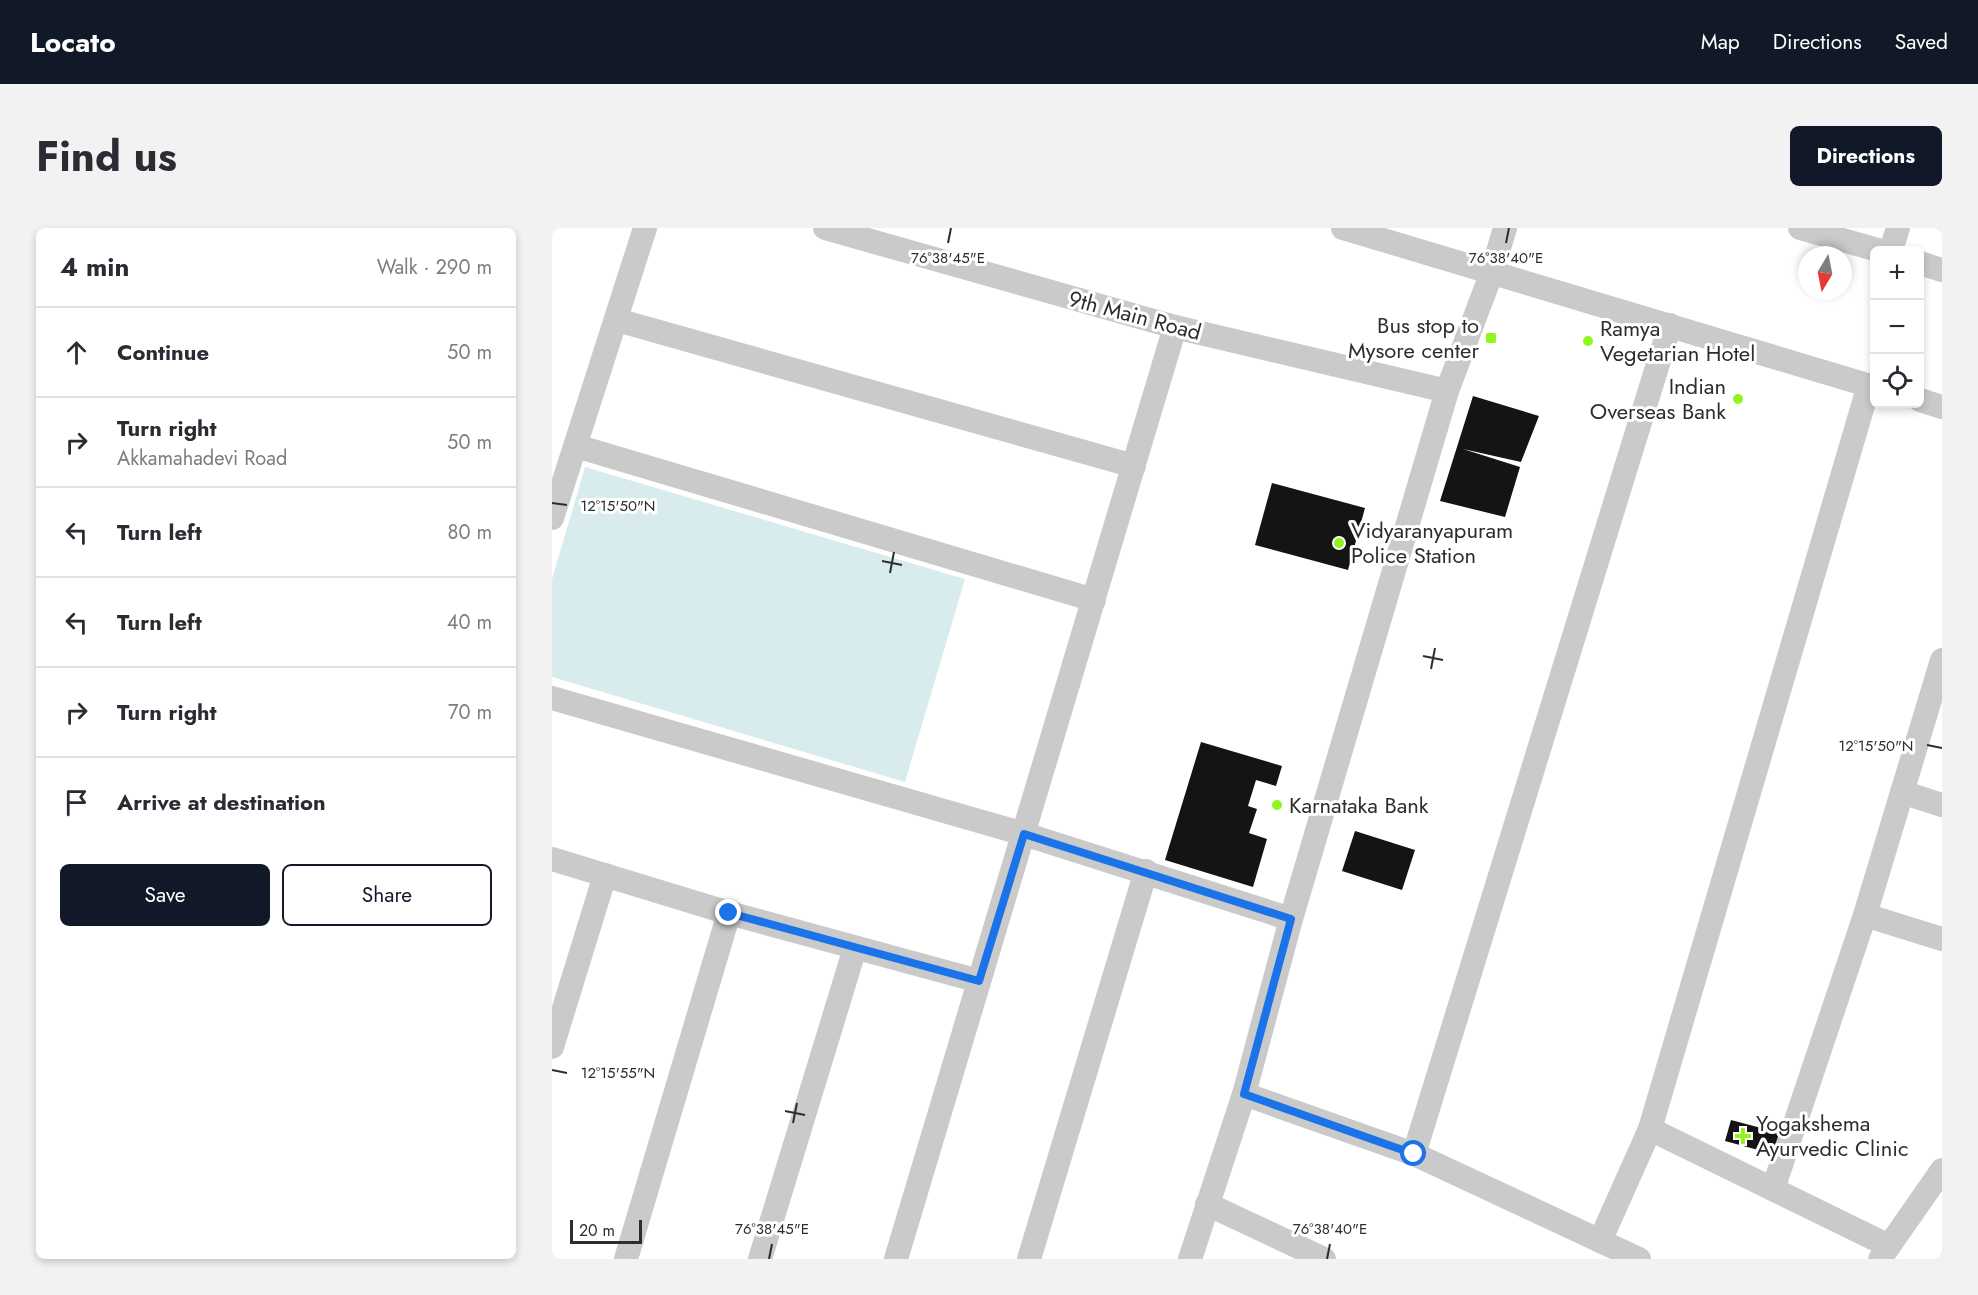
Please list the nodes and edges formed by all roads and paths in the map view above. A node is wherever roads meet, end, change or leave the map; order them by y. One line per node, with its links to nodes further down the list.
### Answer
1 (645, 228): 12 (street)
2 (825, 228): 14 (street, 9th Main Road)
3 (1343, 228): 11 (street)
4 (1504, 228): 11 (street)
5 (1800, 228): 8 (street)
6 (1898, 228): 7 (street)
7 (1892, 246)
8 (1870, 248)
9 (1924, 264): 10 (street)
10 (1942, 270)
11 (1492, 272): 13 (street); 16 (street)
12 (617, 320): 20 (street); 21 (street)
13 (1670, 325): 15 (street); 42 (street)
14 (1176, 327): 16 (street, 9th Main Road); 21 (street)
15 (1870, 385)
16 (1447, 391): 35 (street)
17 (1870, 393): 41 (street)
18 (1924, 401): 19 (street)
19 (1942, 407)
20 (576, 446): 22 (street); 23 (street)
21 (1134, 466): 23 (street)
22 (552, 518)
23 (1094, 600): 29 (street)
24 (1942, 660): 26 (street)
25 (552, 698): 29 (street)
26 (1935, 711): 27 (street)
27 (1902, 792): 28 (street); 34 (street)
28 (1942, 805)
29 (1024, 834): 31 (street); 38 (street)
30 (552, 859): 32 (street)
31 (1146, 871): 35 (street); 51 (street)
32 (605, 875): 33 (street); 39 (street)
33 (729, 913): 37 (street); 48 (street)
34 (1865, 915): 36 (street); 44 (street)
35 (1291, 919): 40 (street)
36 (1942, 939)
37 (855, 948): 38 (street); 49 (street)
38 (979, 981): 50 (street)
39 (552, 1047)
40 (1244, 1094): 42 (street); 45 (street)
41 (1650, 1129): 44 (street); 46 (street)
42 (1414, 1154): 46 (street)
43 (1942, 1170): 47 (street)
44 (1773, 1189): 47 (street)
45 (1207, 1204): 52 (street); 53 (street)
46 (1600, 1241): 54 (street)
47 (1885, 1253)
48 (626, 1259)
49 (760, 1259)
50 (896, 1259)
51 (1029, 1259)
52 (1190, 1259)
53 (1324, 1259)
54 (1639, 1259)

